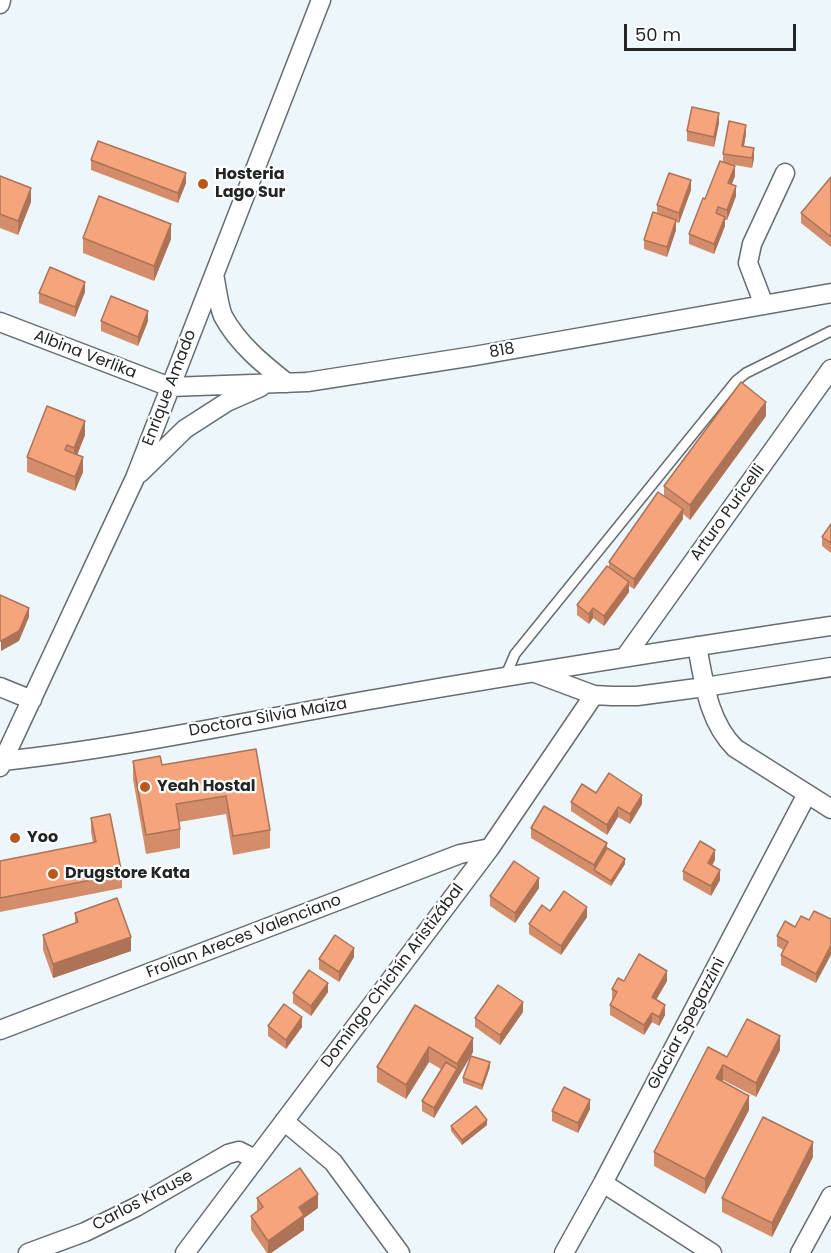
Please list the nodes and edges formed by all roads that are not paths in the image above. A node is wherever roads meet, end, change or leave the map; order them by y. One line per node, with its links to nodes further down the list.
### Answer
1 (321, 0): 3 (street, Enrique Amado)
2 (785, 173): 5 (street)
3 (214, 274): 9 (street); 10 (street, Enrique Amado)
4 (831, 293): 5 (street, 818)
5 (764, 305): 9 (street, 818)
6 (0, 322): 10 (street, Albina Verlika)
7 (831, 331): 17 (lane)
8 (831, 369): 14 (street, Arturo Puricelli)
9 (279, 383): 10 (street, 818); 11 (street)
10 (170, 387): 11 (street, Enrique Amado)
11 (135, 478): 21 (street, Enrique Amado)
12 (831, 626): 13 (street, Doctora Silvia Maiza)
13 (697, 646): 14 (street, Doctora Silvia Maiza); 19 (street)
14 (625, 657): 16 (street, Doctora Silvia Maiza)
15 (831, 668): 19 (street, Doctora Silvia Maiza)
16 (534, 672): 17 (street, Doctora Silvia Maiza); 20 (street, Doctora Silvia Maiza)
17 (505, 677): 22 (street, Doctora Silvia Maiza)
18 (0, 687): 21 (street)
19 (705, 687): 20 (street, Doctora Silvia Maiza); 23 (street)
20 (594, 694): 25 (street, Domingo Chichín Aristizábal)
21 (32, 700): 22 (street, Enrique Amado)
22 (1, 764)
23 (807, 794): 24 (street); 29 (street, Glaciar Spegazzini)
24 (831, 809)
25 (490, 848): 26 (street, Froilan Areces Valenciano); 27 (street, Domingo Chichín Aristizábal)
26 (0, 1030)
27 (284, 1121): 28 (street, Domingo Chichín Aristizábal); 33 (street)
28 (255, 1159): 31 (street, Carlos Krause); 32 (street, Domingo Chichín Aristizábal)
29 (603, 1184): 34 (street, Glaciar Spegazzini); 35 (street)
30 (831, 1196): 36 (street)
31 (28, 1253)
32 (185, 1253)
33 (400, 1253)
34 (564, 1253)
35 (712, 1253)
36 (800, 1253)

